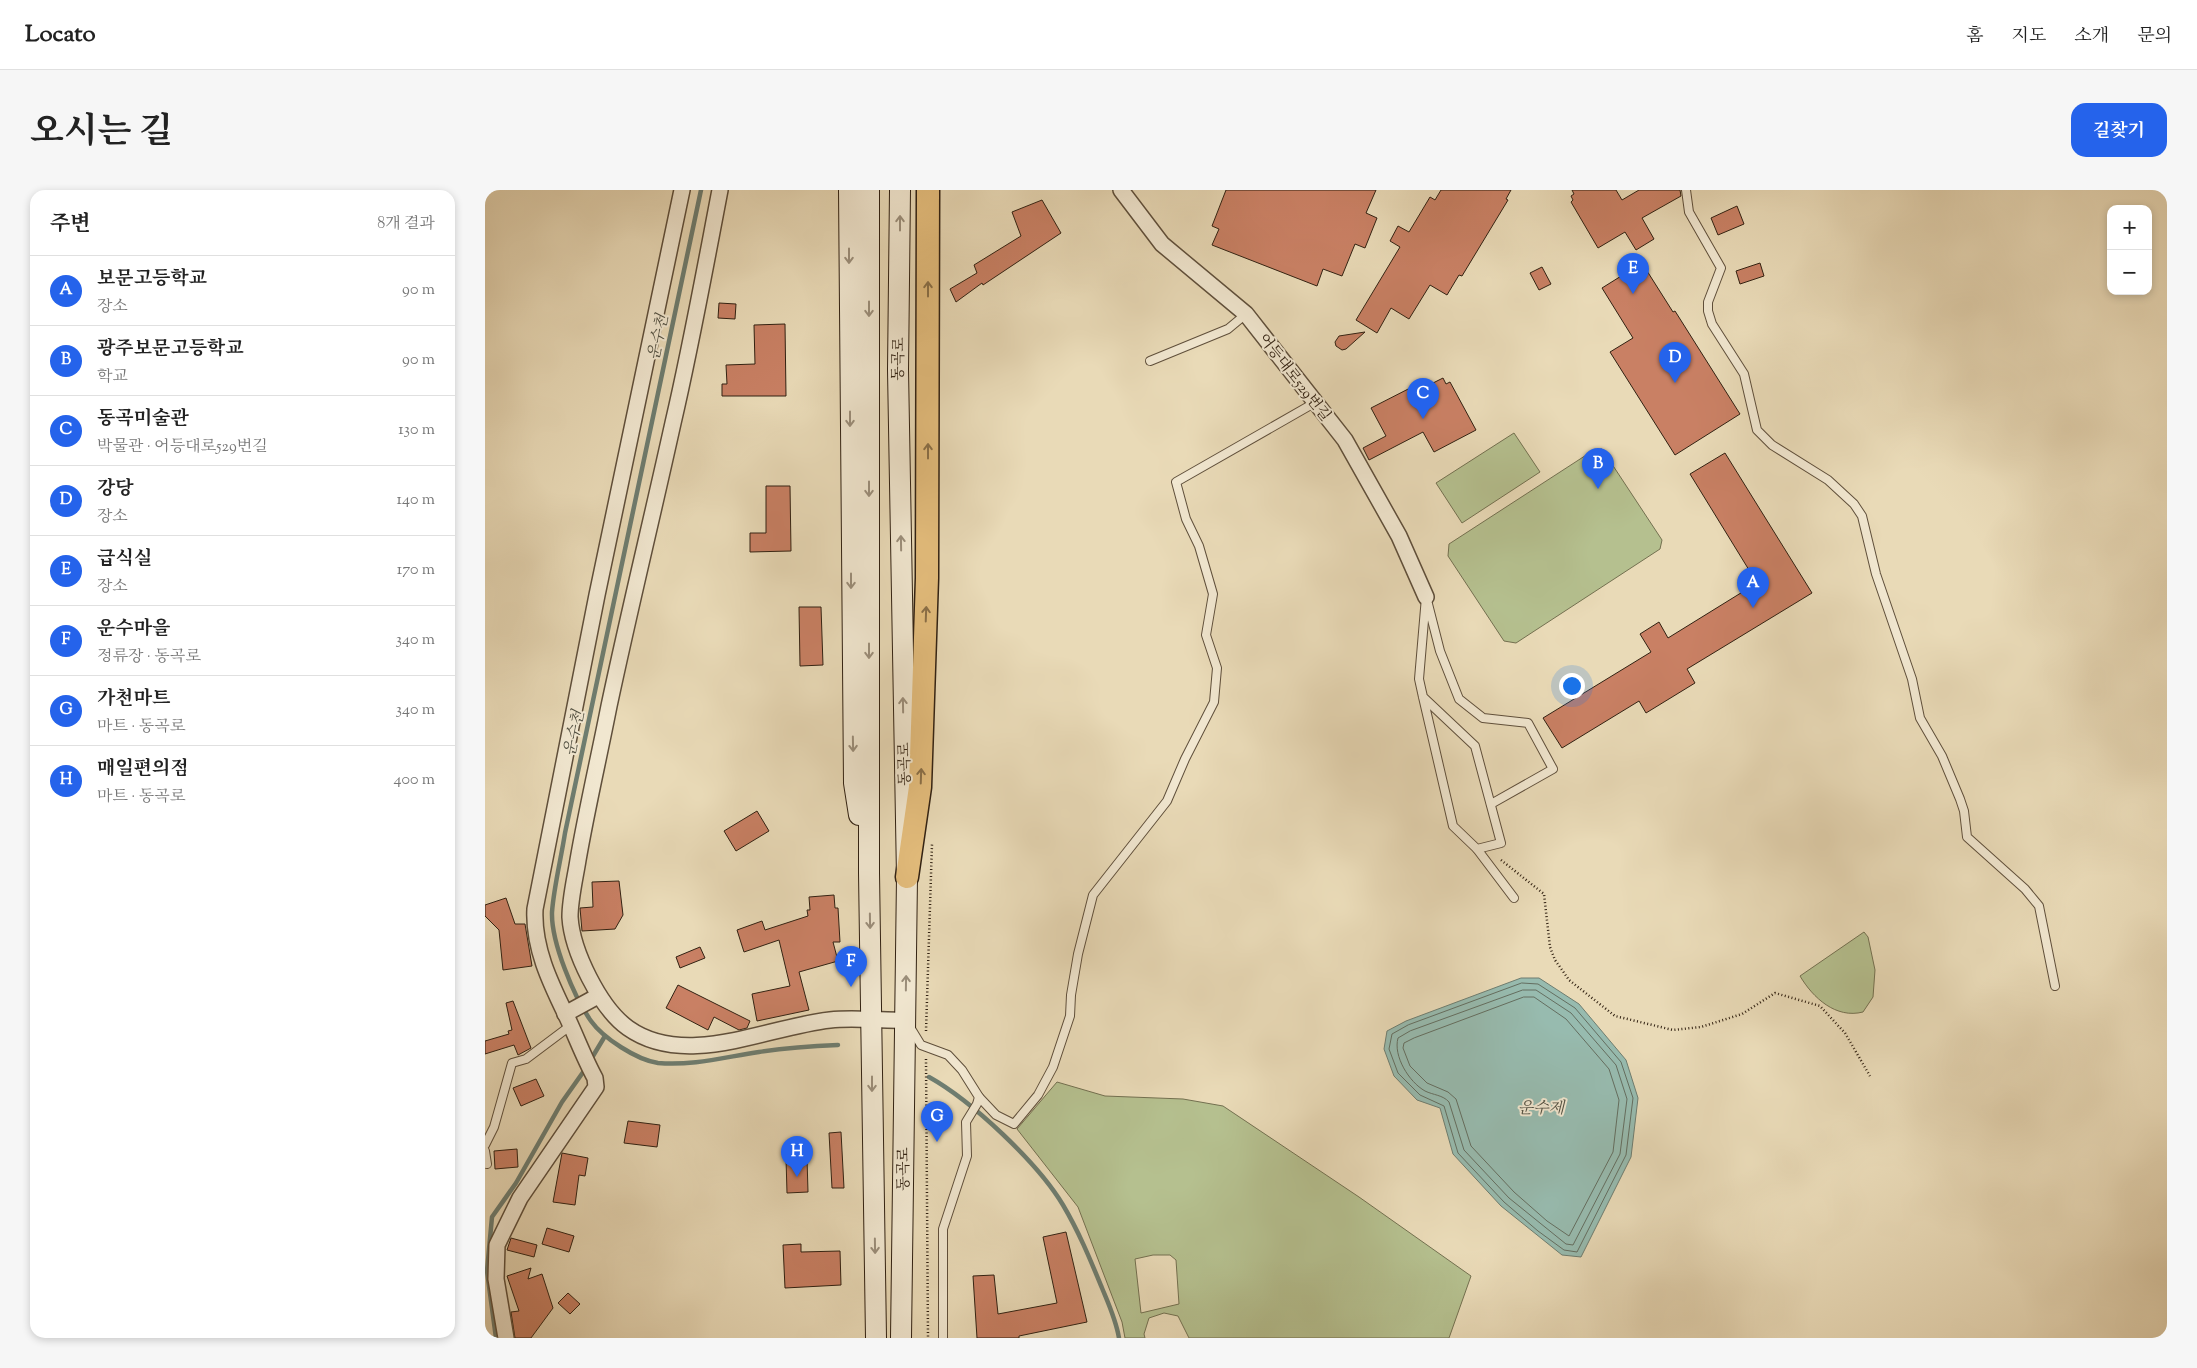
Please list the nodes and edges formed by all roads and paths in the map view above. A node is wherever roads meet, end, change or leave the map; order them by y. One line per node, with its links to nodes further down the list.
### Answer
1 (682, 190): 21 (street)
2 (720, 190): 20 (street)
3 (849, 190): 16 (main road, one-way to 16)
4 (869, 190): 16 (main road, 동곡로, one-way to 16)
5 (900, 190): 17 (main road, 동곡로, one-way to 5)
6 (928, 190): 17 (main road, one-way to 6)
7 (1121, 190): 9 (street, 어등대로529번길)
8 (1686, 190): 19 (lane)
9 (1246, 314): 10 (lane); 11 (street, 어등대로529번길)
10 (1150, 361)
11 (1316, 402): 12 (street, 어등대로529번길); 25 (lane)
12 (1426, 597): 13 (lane); 14 (lane)
13 (1423, 696): 14 (lane); 15 (lane)
14 (1491, 804): 15 (lane)
15 (1481, 848): 18 (lane); 24 (path)
16 (869, 873): 23 (main road, 동곡로, one-way to 23)
17 (907, 877): 22 (main road, 동곡로, one-way to 17)
18 (1514, 898)
19 (2055, 986)
20 (595, 998): 21 (street); 23 (street)
21 (569, 1017): 26 (lane); 30 (street)
22 (905, 1020): 23 (street); 25 (lane); 29 (main road, 동곡로)
23 (872, 1021): 32 (main road, 동곡로, one-way to 32)
24 (1870, 1076)
25 (978, 1101): 35 (lane)
26 (485, 1144)
27 (485, 1151): 28 (lane)
28 (487, 1164)
29 (903, 1224): 33 (main road, 동곡로); 34 (main road)
30 (492, 1244): 31 (street)
31 (507, 1338)
32 (876, 1338)
33 (901, 1338)
34 (915, 1338)
35 (943, 1338)

